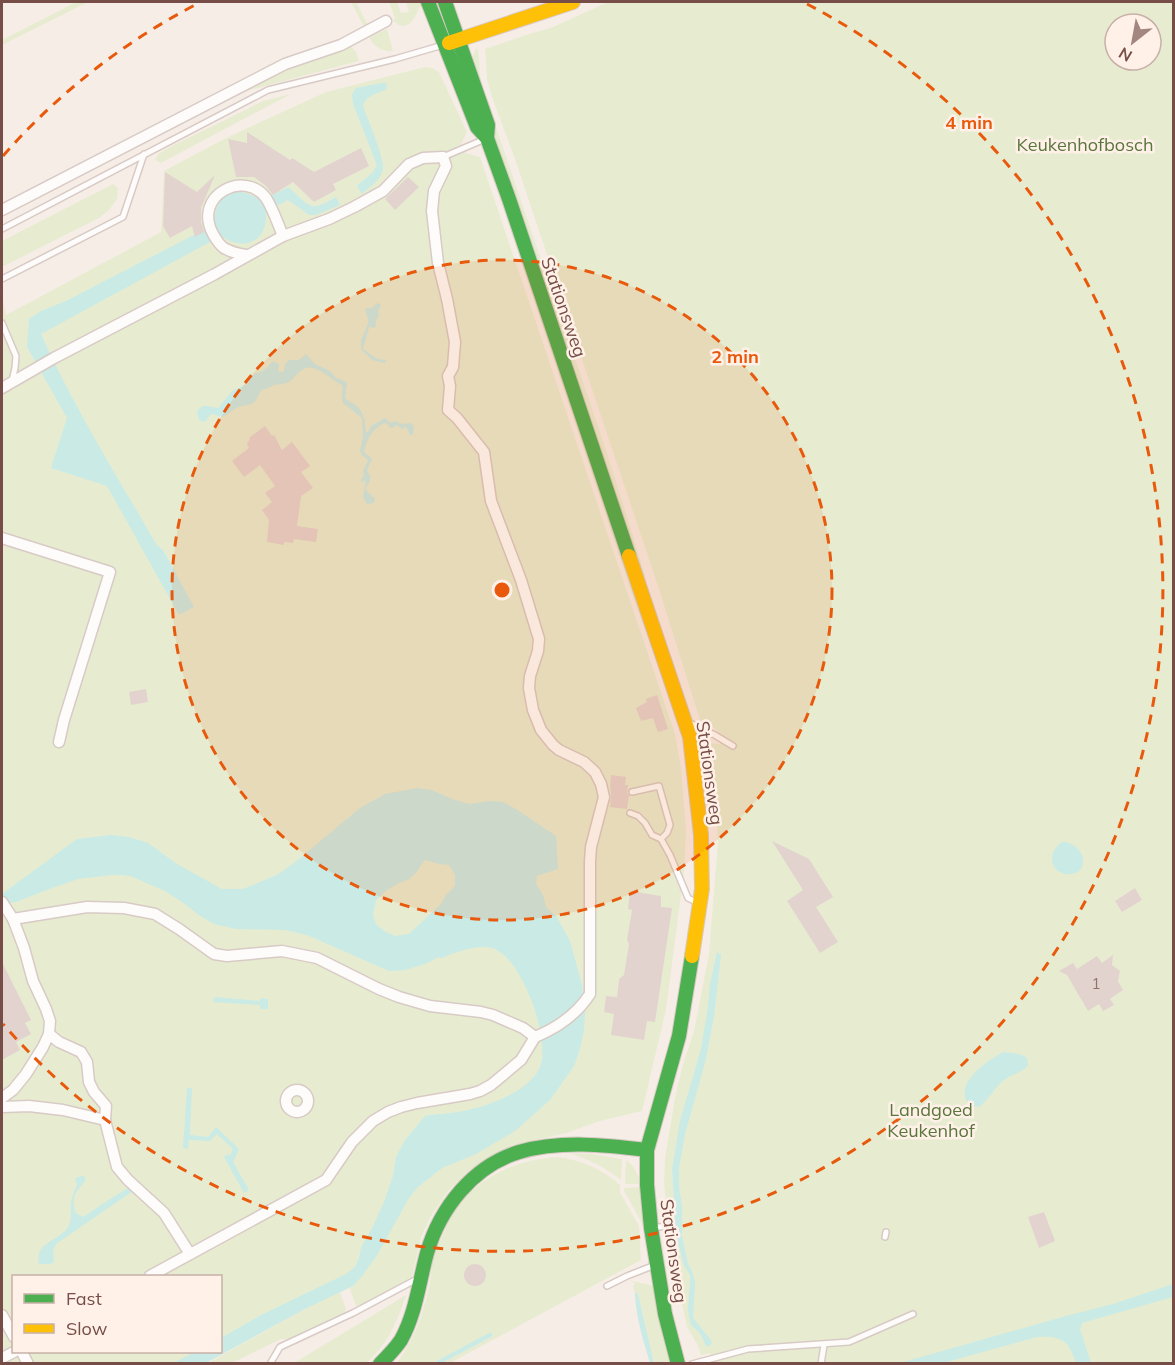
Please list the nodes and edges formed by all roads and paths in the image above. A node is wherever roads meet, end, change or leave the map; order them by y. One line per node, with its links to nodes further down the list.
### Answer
1 (428, 2): 6 (main road, Stationsweg)
2 (445, 2): 5 (main road, Stationsweg)
3 (573, 2): 5 (main road)
4 (386, 21): 10 (street)
5 (458, 40): 6 (main road); 7 (main road, Stationsweg)
6 (444, 45): 7 (main road, Stationsweg); 8 (lane)
7 (486, 138): 9 (lane); 18 (main road, Stationsweg)
8 (144, 154): 11 (lane); 14 (lane)
9 (443, 157): 12 (street); 28 (street)
10 (2, 210)
11 (2, 229)
12 (283, 236): 13 (street); 13 (street)
13 (246, 255): 16 (street)
14 (2, 279)
15 (2, 323): 16 (lane)
16 (6, 385)
17 (2, 538): 19 (street)
18 (686, 722): 20 (lane); 25 (main road, Stationsweg)
19 (59, 742)
20 (733, 746)
21 (632, 792): 23 (lane)
22 (630, 813): 23 (lane)
23 (661, 839): 25 (lane)
24 (2, 902): 26 (street)
25 (700, 903): 32 (main road, Stationsweg)
26 (12, 917): 27 (street); 28 (street)
27 (49, 1034): 29 (street); 31 (street)
28 (536, 1036): 35 (street)
29 (2, 1098)
30 (2, 1107): 31 (street)
31 (105, 1120): 35 (street)
32 (647, 1150): 34 (main road, Stationsweg); 38 (main road)
33 (666, 1226): 34 (lane)
34 (651, 1228): 36 (main road, Stationsweg)
35 (190, 1254): 37 (street)
36 (657, 1265): 39 (lane); 46 (main road, Stationsweg)
37 (152, 1275)
38 (421, 1276): 44 (lane); 45 (main road)
39 (607, 1286)
40 (913, 1314): 43 (lane)
41 (2, 1315): 42 (street)
42 (12, 1333)
43 (824, 1345): 47 (lane); 48 (lane)
44 (270, 1364)
45 (380, 1364)
46 (678, 1364)
47 (692, 1364)
48 (821, 1364)

